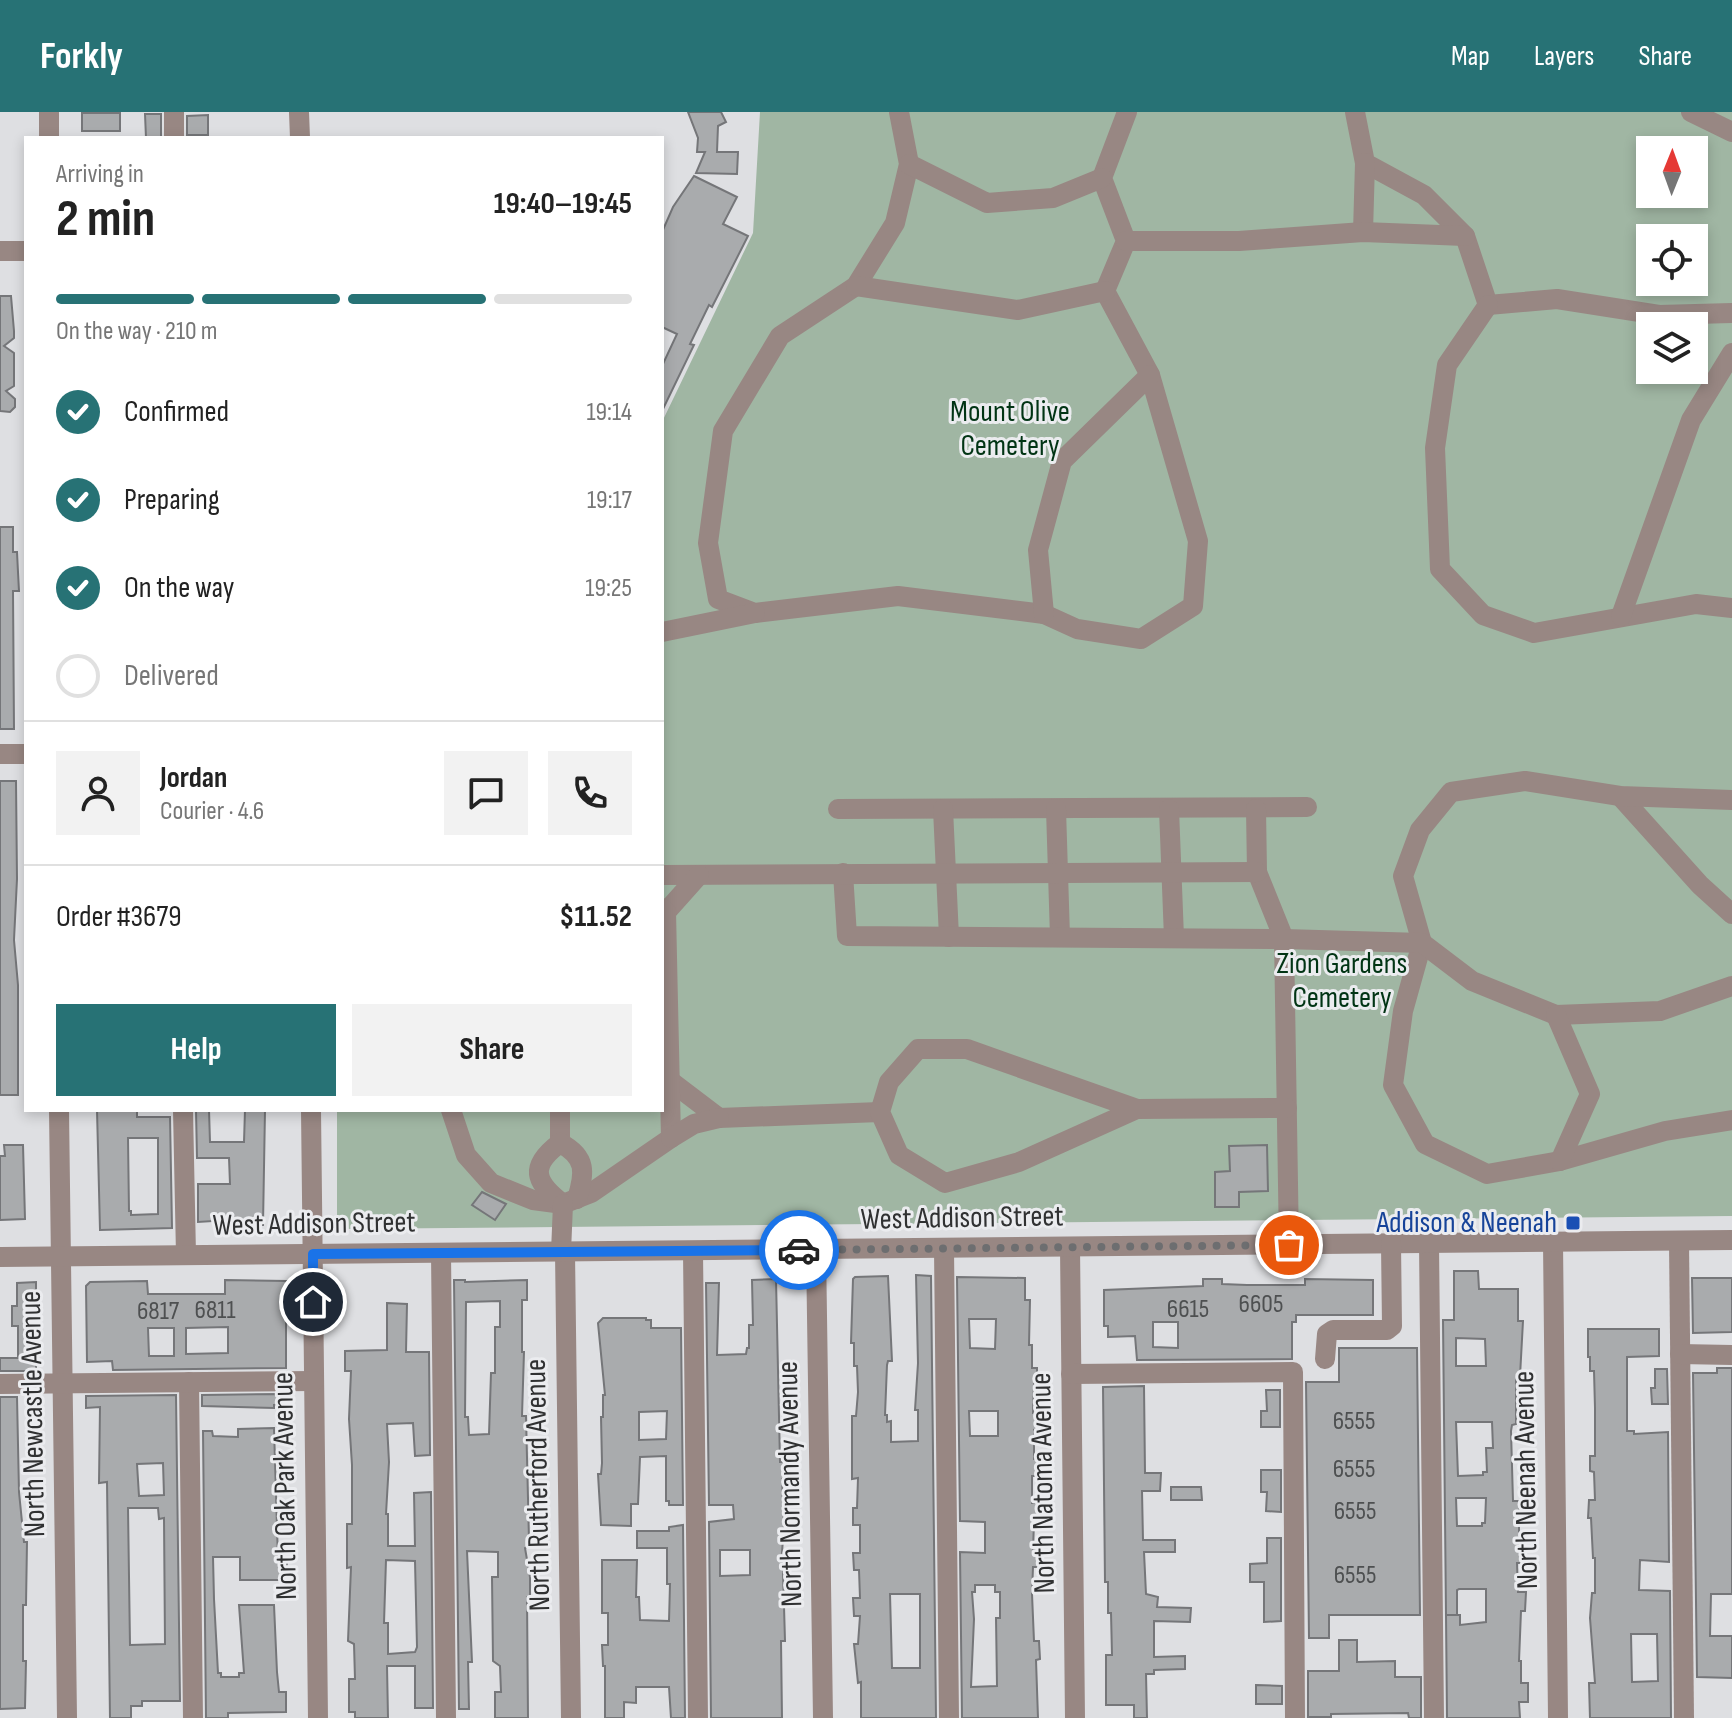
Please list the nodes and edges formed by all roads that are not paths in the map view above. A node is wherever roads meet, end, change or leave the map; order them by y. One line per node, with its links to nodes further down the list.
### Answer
1 (49, 112): 9 (street)
2 (174, 112): 10 (street)
3 (299, 112): 11 (street)
4 (899, 112): 13 (street)
5 (1127, 112): 14 (street)
6 (1355, 112): 12 (street)
7 (1691, 112): 8 (street)
8 (1732, 132)
9 (49, 136)
10 (174, 136)
11 (300, 136)
12 (1365, 163): 15 (street); 16 (street)
13 (909, 164): 14 (street); 20 (street)
14 (1102, 178): 17 (street)
15 (1363, 232): 16 (street); 17 (street)
16 (1465, 236): 22 (street)
17 (1126, 241): 21 (street)
18 (0, 251): 19 (street)
19 (24, 251)
20 (856, 286): 21 (street); 27 (street)
21 (1105, 291): 25 (street)
22 (1488, 305): 23 (street); 29 (street)
23 (1732, 313)
24 (1732, 353): 29 (street)
25 (1150, 375): 28 (street); 28 (street)
26 (1732, 608): 29 (street)
27 (755, 613): 28 (street); 30 (street)
28 (1044, 614)
29 (1621, 616)
30 (664, 632)
31 (0, 754): 32 (street)
32 (24, 754)
33 (1620, 796): 34 (street); 49 (street); 54 (street)
34 (1732, 800)
35 (1307, 807): 40 (street)
36 (838, 809): 37 (street)
37 (943, 809): 38 (street); 47 (street)
38 (1056, 809): 39 (street); 44 (street)
39 (1169, 809): 40 (street); 43 (street)
40 (1256, 809): 41 (street)
41 (1257, 872): 43 (street); 53 (street)
42 (843, 873): 46 (street); 47 (street); 50 (street)
43 (1172, 873): 44 (street); 52 (street)
44 (1057, 874): 47 (street); 51 (street)
45 (664, 875): 46 (street)
46 (699, 875): 48 (street)
47 (946, 875): 50 (street)
48 (664, 910): 57 (street)
49 (1732, 914)
50 (949, 937): 51 (street)
51 (1060, 937): 52 (street)
52 (1174, 938): 53 (street)
53 (1284, 939): 54 (street); 59 (street)
54 (1422, 943): 56 (street); 71 (street)
55 (1732, 986): 56 (street)
56 (1556, 1015): 71 (street)
57 (665, 1040): 58 (street)
58 (669, 1080): 67 (street); 69 (street)
59 (1287, 1108): 60 (street); 78 (street)
60 (1137, 1109): 66 (street); 66 (street)
61 (59, 1112): 87 (street, North Newcastle Avenue)
62 (183, 1112): 86 (street)
63 (311, 1112): 85 (street, North Oak Park Avenue)
64 (452, 1112): 72 (street)
65 (560, 1112): 70 (street)
66 (880, 1112): 67 (street)
67 (719, 1118): 69 (street)
68 (1732, 1120): 71 (street)
69 (671, 1138): 72 (street)
70 (560, 1143): 72 (street); 72 (street)
71 (1560, 1161)
72 (570, 1202): 83 (street, North Rutherford Avenue)
73 (1732, 1240): 74 (street, West Addison Street)
74 (1679, 1241): 75 (street, West Addison Street); 89 (street)
75 (1553, 1242): 76 (street, West Addison Street); 108 (street, North Neenah Avenue)
76 (1429, 1243): 77 (street, West Addison Street); 107 (street)
77 (1391, 1244): 78 (street, West Addison Street); 91 (street)
78 (1289, 1245): 79 (street, West Addison Street)
79 (1070, 1247): 80 (street, West Addison Street); 92 (street, North Natoma Avenue)
80 (944, 1248): 81 (street, West Addison Street); 104 (street)
81 (816, 1249): 82 (street, West Addison Street); 103 (street, North Normandy Avenue)
82 (693, 1251): 83 (street, West Addison Street); 102 (street)
83 (563, 1252): 84 (street, West Addison Street); 101 (street, North Rutherford Avenue)
84 (441, 1253): 85 (street, West Addison Street); 100 (street)
85 (313, 1254): 86 (street, West Addison Street); 93 (street, North Oak Park Avenue)
86 (186, 1255): 87 (street, West Addison Street)
87 (61, 1256): 88 (street, West Addison Street); 95 (street, North Newcastle Avenue)
88 (0, 1257)
89 (1680, 1354): 90 (street); 109 (street)
90 (1732, 1355)
91 (1325, 1359)
92 (1071, 1374): 105 (street, North Natoma Avenue); 106 (street)
93 (314, 1381): 94 (street); 99 (street, North Oak Park Avenue)
94 (189, 1382): 95 (street); 98 (street)
95 (63, 1383): 96 (street); 97 (street, North Newcastle Avenue)
96 (0, 1384)
97 (67, 1718)
98 (193, 1718)
99 (318, 1718)
100 (446, 1718)
101 (571, 1718)
102 (698, 1718)
103 (823, 1718)
104 (949, 1718)
105 (1075, 1718)
106 (1295, 1718)
107 (1434, 1718)
108 (1558, 1718)
109 (1684, 1718)

